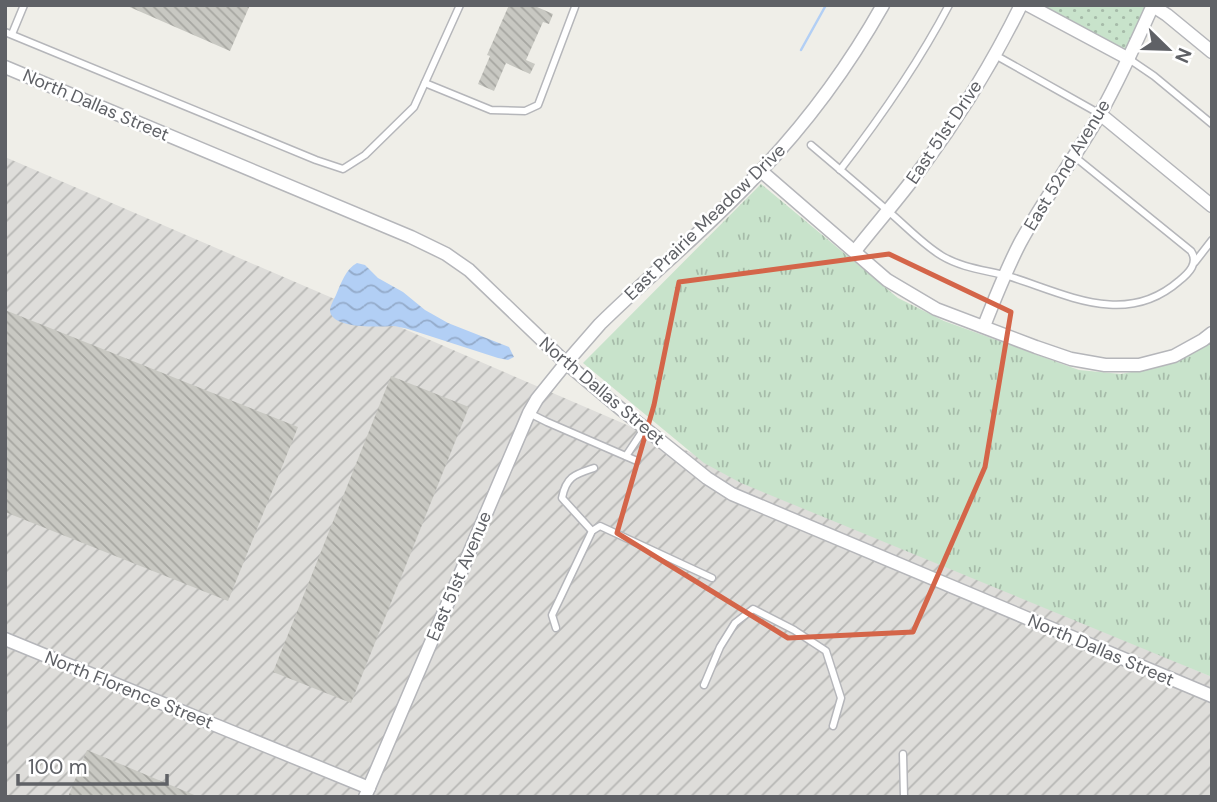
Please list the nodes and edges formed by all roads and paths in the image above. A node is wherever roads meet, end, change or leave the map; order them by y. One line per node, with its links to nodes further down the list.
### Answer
1 (24, 5): 9 (lane)
2 (460, 5): 14 (lane)
3 (574, 5): 14 (lane)
4 (883, 5): 20 (street, East Prairie Meadow Drive)
5 (949, 5): 19 (lane)
6 (1021, 5): 11 (street, East 51st Drive)
7 (1028, 5): 12 (street)
8 (1153, 5): 10 (street); 12 (street, East 52nd Avenue)
9 (8, 33): 14 (lane)
10 (1212, 52)
11 (995, 55): 15 (lane); 22 (street, East 51st Drive)
12 (1129, 59): 15 (street, East 52nd Avenue); 16 (lane)
13 (5, 67): 29 (street, North Dallas Street)
14 (425, 83)
15 (1100, 114): 18 (street, East 52nd Avenue); 21 (street)
16 (1212, 124)
17 (811, 145): 19 (lane)
18 (1075, 156): 25 (lane); 26 (street, East 52nd Avenue)
19 (840, 170): 22 (lane)
20 (761, 171): 24 (street); 29 (street, East Prairie Meadow Drive)
21 (1212, 206)
22 (888, 211): 24 (street, East 51st Drive); 26 (lane)
23 (1212, 240): 25 (lane)
24 (855, 251): 27 (street)
25 (1195, 262): 26 (lane)
26 (1004, 275): 27 (street, East 52nd Avenue)
27 (984, 326): 28 (street)
28 (1212, 332)
29 (566, 363): 30 (street, East 51st Avenue); 31 (street, North Dallas Street)
30 (529, 412): 32 (lane); 43 (street, East 51st Avenue)
31 (644, 428): 32 (lane); 40 (street, North Dallas Street)
32 (626, 456): 33 (lane)
33 (637, 461)
34 (594, 468): 35 (lane)
35 (592, 531): 36 (lane); 37 (lane)
36 (712, 578)
37 (556, 628)
38 (5, 639): 43 (street, North Florence Street)
39 (704, 685): 41 (lane)
40 (1212, 696)
41 (833, 726)
42 (903, 754): 44 (lane)
43 (367, 792)
44 (904, 797)

